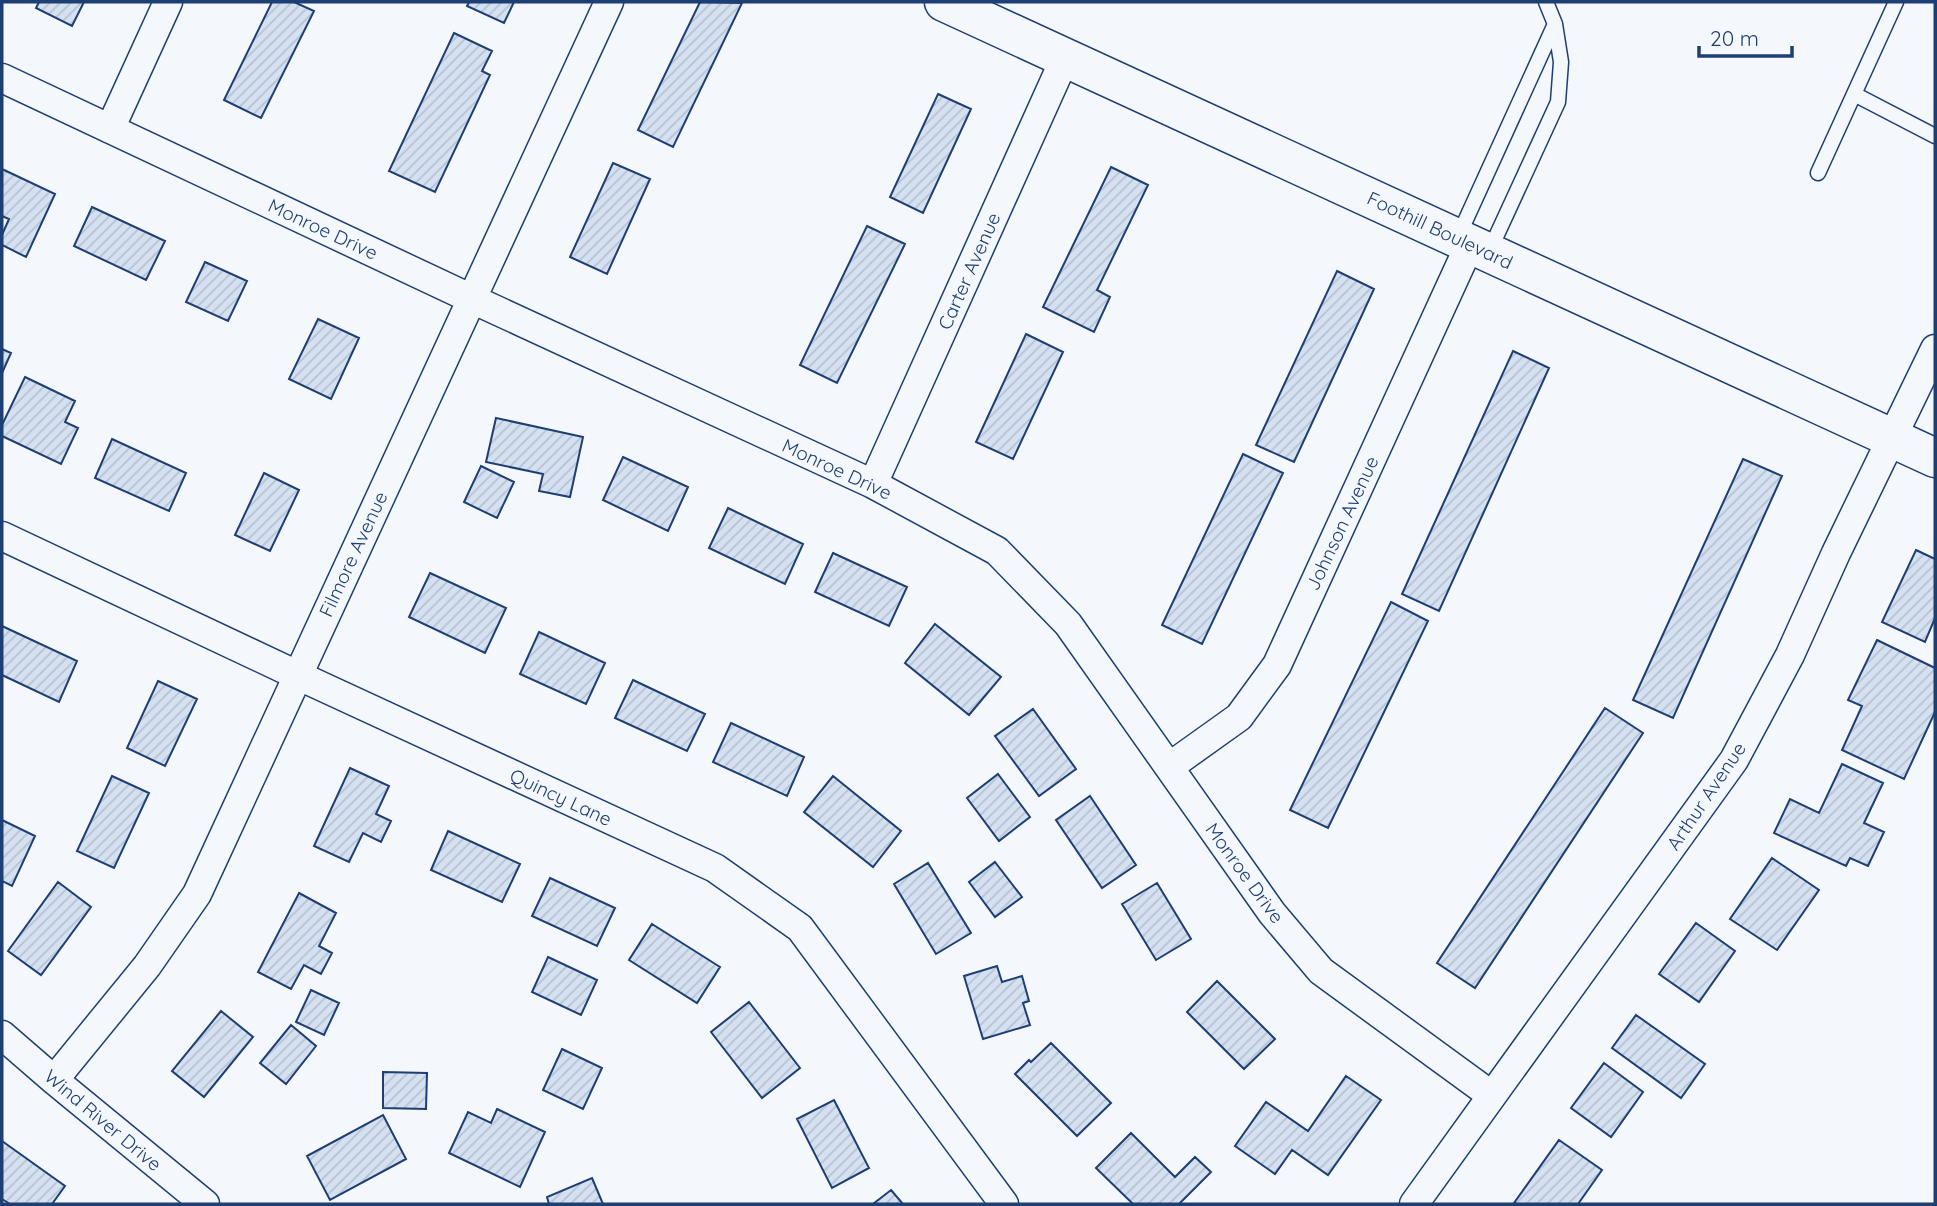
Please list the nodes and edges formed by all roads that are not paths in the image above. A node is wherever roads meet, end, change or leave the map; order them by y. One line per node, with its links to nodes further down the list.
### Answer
1 (168, 2): 10 (street)
2 (609, 2): 14 (street, Filmore Avenue)
3 (944, 2): 7 (main road, Foothill Boulevard)
4 (1546, 2): 6 (lane)
5 (1896, 2): 9 (lane)
6 (1555, 24): 13 (lane); 13 (lane)
7 (1065, 58): 13 (main road, Foothill Boulevard); 18 (street, Carter Avenue)
8 (2, 78): 10 (street, Monroe Drive)
9 (1854, 94): 11 (lane); 12 (lane)
10 (110, 129): 14 (street, Monroe Drive)
11 (1935, 136)
12 (1818, 173)
13 (1472, 245): 16 (main road, Foothill Boulevard); 21 (street, Johnson Avenue)
14 (472, 299): 18 (street, Monroe Drive); 20 (street, Filmore Avenue)
15 (1935, 349): 16 (street, Arthur Avenue)
16 (1893, 438): 17 (main road, Foothill Boulevard); 24 (street, Arthur Avenue)
17 (1935, 458)
18 (873, 484): 21 (street, Monroe Drive)
19 (2, 536): 20 (street, Quincy Lane)
20 (297, 675): 23 (street, Filmore Avenue); 26 (street, Quincy Lane)
21 (1169, 768): 24 (street, Monroe Drive)
22 (2, 1035): 23 (street, Wind River Drive)
23 (54, 1080): 25 (street, Wind River Drive)
24 (1491, 1095): 27 (street, Arthur Avenue)
25 (205, 1204)
26 (1004, 1204)
27 (1414, 1204)

